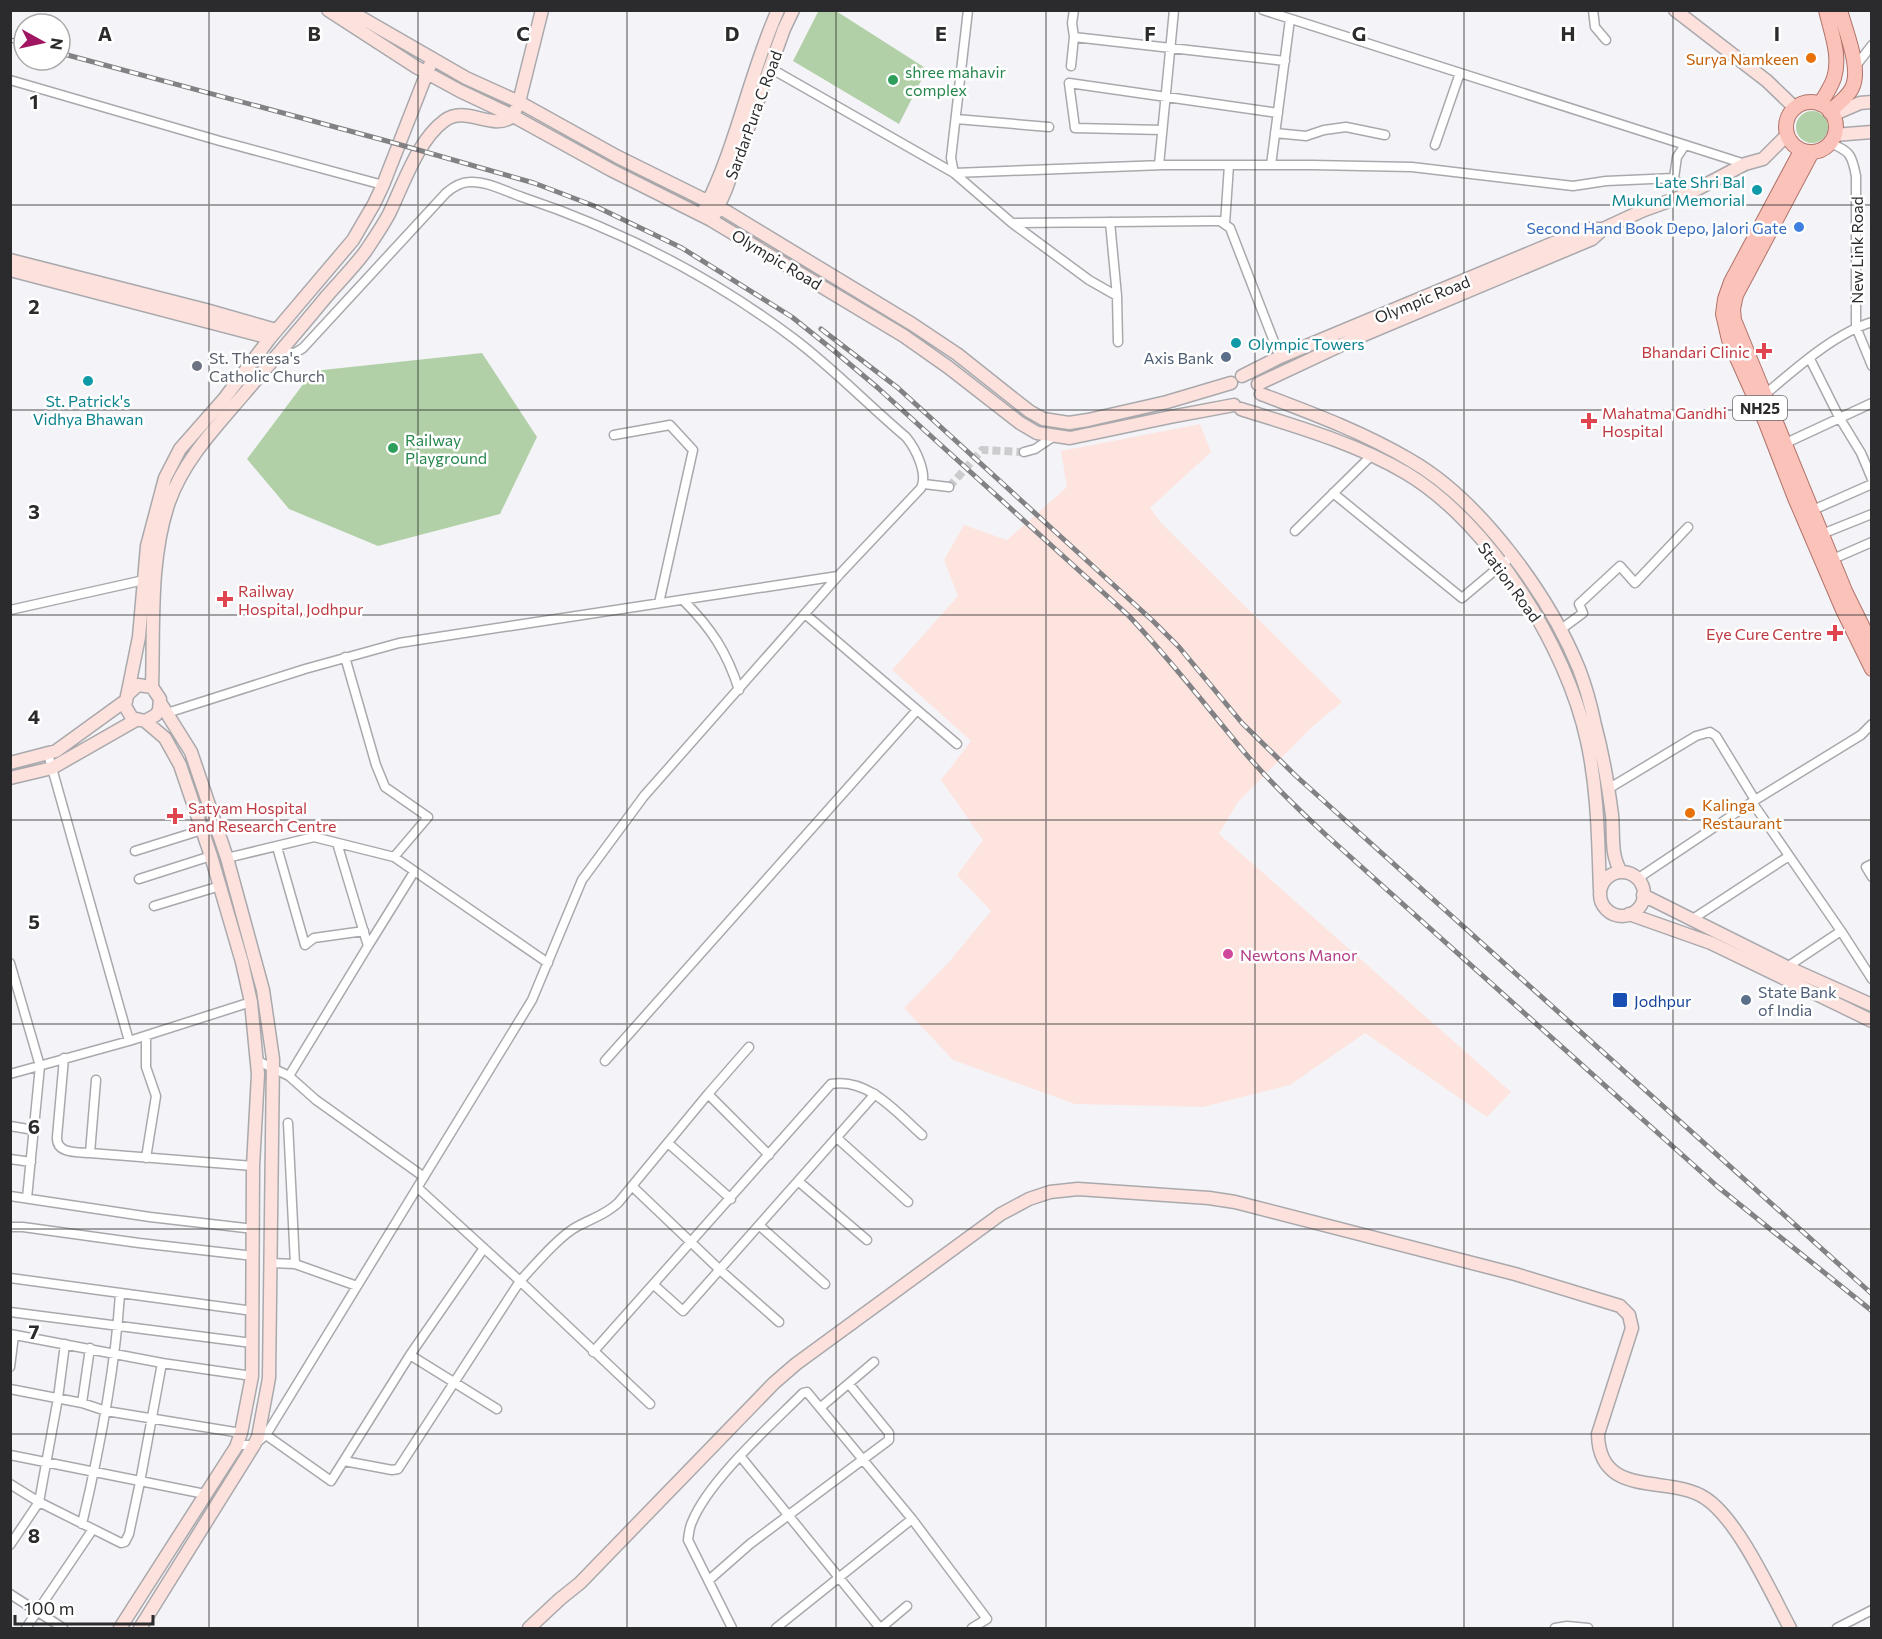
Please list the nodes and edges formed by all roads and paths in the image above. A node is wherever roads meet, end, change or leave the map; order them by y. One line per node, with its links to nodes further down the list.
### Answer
1 (328, 10): 13 (street, Olympic Road)
2 (542, 10): 28 (street)
3 (778, 10): 53 (street, SardarPura C Road)
4 (793, 10): 23 (street, SardarPura C Road)
5 (968, 10): 34 (street)
6 (1074, 10): 15 (street)
7 (1174, 10): 18 (street)
8 (1263, 10): 14 (street)
9 (1593, 10): 16 (street)
10 (1675, 10): 30 (street)
11 (1826, 10): 31 (main road)
12 (1840, 10): 22 (main road)
13 (352, 17): 19 (street, Olympic Road); 24 (street, Olympic Road)
14 (1290, 19): 20 (street); 25 (street)
15 (1074, 37): 18 (street); 21 (street)
16 (1606, 40)
17 (1872, 45): 22 (street)
18 (1170, 48): 20 (street); 27 (street)
19 (433, 60): 24 (street); 28 (street, Olympic Road)
20 (1285, 61): 32 (street)
21 (1071, 66)
22 (1855, 67): 31 (main road)
23 (770, 68): 49 (street); 53 (street, SardarPura C Road)
24 (427, 73): 33 (street, Olympic Road); 51 (street)
25 (1460, 73): 42 (street); 43 (street)
26 (10, 80): 51 (street)
27 (1166, 98): 32 (street); 36 (street); 36 (street)
28 (519, 102): 33 (street); 53 (street, Olympic Road)
29 (1872, 102): 31 (street)
30 (1795, 108): 31 (main road); 40 (main road)
31 (1827, 110): 41 (main road)
32 (1278, 113): 38 (street)
33 (513, 116): 54 (street, Olympic Road); 67 (street)
34 (956, 118): 35 (street); 49 (street)
35 (1049, 128)
36 (1162, 130): 46 (street)
37 (1872, 132): 41 (street)
38 (1275, 133): 39 (street); 48 (street)
39 (1385, 135)
40 (1787, 135): 44 (main road); 45 (street, Olympic Road)
41 (1832, 139): 44 (main road); 63 (street, New Link Road)
42 (1435, 145)
43 (1685, 145): 45 (street); 50 (street)
44 (1807, 151): 74 (main road, NH25)
45 (1745, 164): 52 (street, Olympic Road)
46 (1159, 165): 47 (street); 49 (street)
47 (1228, 165): 48 (street); 57 (street)
48 (1271, 165): 50 (street)
49 (954, 173): 56 (street)
50 (1674, 178): 52 (street)
51 (383, 185): 64 (street)
52 (1686, 195): 58 (street, Olympic Road)
53 (714, 204): 54 (street, SardarPura C Road); 72 (street, Olympic Road)
54 (706, 217): 79 (street, Olympic Road)
55 (1110, 222): 56 (street); 57 (street); 61 (street)
56 (1012, 223): 61 (street)
57 (1226, 224): 68 (street)
58 (1603, 229): 68 (street, Olympic Road); 73 (street, Olympic Road)
59 (10, 260): 64 (street)
60 (10, 270): 64 (street)
61 (1117, 296): 65 (street)
62 (1872, 322): 63 (street)
63 (1856, 327): 69 (street); 71 (street, New Link Road)
64 (273, 334): 66 (street)
65 (1118, 342)
66 (260, 352): 70 (street); 98 (street)
67 (280, 352): 70 (street); 84 (street)
68 (1280, 357): 72 (street, Olympic Road)
69 (1810, 359): 74 (street); 77 (street)
70 (270, 362): 107 (street)
71 (1872, 366)
72 (1236, 380): 73 (street); 76 (street)
73 (1259, 389): 76 (street); 94 (street, Station Road)
74 (1761, 398): 80 (main road, NH25); 106 (main road, NH25)
75 (1872, 403): 77 (street)
76 (1237, 407): 79 (street, Olympic Road); 82 (street, Station Road)
77 (1839, 417): 80 (street); 83 (street)
78 (614, 435): 100 (street)
79 (1053, 437): 81 (street)
80 (1786, 443): 88 (main road, NH25)
81 (1024, 452)
82 (1372, 455): 87 (street); 96 (street, Station Road)
83 (1872, 478)
84 (924, 484): 86 (street); 97 (street)
85 (1872, 484): 88 (street)
86 (949, 487)
87 (1333, 493): 91 (street); 96 (street)
88 (1813, 510): 92 (main road, NH25)
89 (1872, 514): 92 (street)
90 (1688, 527): 103 (street)
91 (1295, 531)
92 (1822, 534): 95 (main road, NH25)
93 (1872, 542): 95 (street)
94 (1512, 556): 96 (street); 103 (street, Station Road)
95 (1833, 559): 104 (main road, NH25)
96 (1501, 565): 138 (street, Station Road)
97 (838, 576): 99 (street); 102 (street)
98 (144, 580): 101 (street); 109 (street)
99 (683, 600): 100 (street); 108 (street)
100 (659, 603): 105 (street)
101 (10, 610)
102 (805, 614): 108 (street); 111 (street)
103 (1560, 630): 121 (street, Station Road)
104 (1872, 646)
105 (345, 657): 110 (street); 129 (street)
106 (1872, 669)
107 (152, 687): 109 (street); 110 (street)
108 (740, 690): 147 (street)
109 (126, 698): 112 (street); 117 (street)
110 (164, 709): 112 (street); 130 (street)
111 (917, 710): 116 (street); 159 (street)
112 (141, 720): 119 (street); 123 (street)
113 (1872, 724): 115 (street)
114 (1872, 732): 115 (street)
115 (1861, 735): 122 (street)
116 (957, 744)
117 (48, 754): 118 (street); 119 (street)
118 (10, 763)
119 (52, 768): 120 (street); 155 (street)
120 (10, 778)
121 (1608, 789): 122 (street); 133 (street, Station Road)
122 (1753, 801): 128 (street); 136 (street)
123 (202, 830): 126 (street); 127 (street)
124 (337, 843): 125 (street); 129 (street); 143 (street)
125 (277, 847): 130 (street); 143 (street)
126 (135, 851)
127 (211, 856): 135 (street); 137 (street)
128 (1789, 856): 142 (street); 144 (street)
129 (394, 857): 132 (street)
130 (227, 858): 161 (street)
131 (1872, 864): 134 (street)
132 (414, 872): 145 (street); 147 (street)
133 (1621, 872): 136 (street); 138 (street)
134 (1872, 877)
135 (139, 879)
136 (1637, 879): 139 (street)
137 (220, 886): 140 (street); 151 (street)
138 (1600, 890): 141 (street)
139 (1643, 895): 141 (street); 142 (street)
140 (154, 906)
141 (1629, 914): 153 (street)
142 (1691, 920): 148 (street)
143 (364, 931): 145 (street)
144 (1841, 931): 148 (street); 150 (street)
145 (369, 946): 163 (street)
146 (10, 963): 149 (street)
147 (548, 963): 179 (street)
148 (1787, 967): 152 (street)
149 (12, 975): 160 (street)
150 (1872, 979)
151 (251, 1002): 154 (street); 158 (street)
152 (1871, 1004)
153 (1872, 1021)
154 (146, 1036): 155 (street); 175 (street)
155 (129, 1041): 157 (street)
156 (750, 1047): 165 (street)
157 (64, 1058): 160 (street); 173 (street)
158 (256, 1060): 161 (street); 178 (street)
159 (605, 1061)
160 (40, 1066): 162 (street); 169 (street)
161 (274, 1068): 163 (street); 194 (street)
162 (10, 1074)
163 (289, 1076): 179 (street)
164 (96, 1080): 173 (street)
165 (708, 1094): 172 (street); 174 (street)
166 (875, 1094): 170 (street); 171 (street); 174 (street)
167 (288, 1122): 195 (street)
168 (10, 1126): 169 (street)
169 (34, 1130): 177 (street)
170 (922, 1135)
171 (837, 1138): 180 (street); 186 (street)
172 (668, 1143): 181 (street); 185 (street)
173 (90, 1153): 175 (street)
174 (769, 1155): 185 (street)
175 (146, 1158): 178 (street)
176 (10, 1159): 177 (street)
177 (31, 1162): 184 (street)
178 (253, 1166): 189 (street)
179 (424, 1178): 182 (street)
180 (798, 1181): 187 (street); 190 (street)
181 (633, 1187): 191 (street); 198 (street)
182 (418, 1188): 192 (street); 201 (street)
183 (10, 1196): 184 (street)
184 (27, 1198): 189 (street)
185 (731, 1199): 191 (street)
186 (908, 1202)
187 (760, 1226): 196 (street); 199 (street)
188 (10, 1227): 193 (street)
189 (254, 1229): 193 (street)
190 (867, 1240)
191 (691, 1242): 196 (street); 200 (street)
192 (484, 1248): 198 (street); 213 (street)
193 (254, 1256): 203 (street)
194 (271, 1263): 195 (street); 230 (street)
195 (295, 1264): 201 (street)
196 (720, 1270): 200 (street); 205 (street)
197 (10, 1278): 202 (street)
198 (520, 1281): 212 (street); 218 (street)
199 (825, 1284)
200 (654, 1285): 212 (street)
201 (357, 1286): 228 (street)
202 (120, 1294): 203 (street); 206 (street)
203 (253, 1311): 208 (street)
204 (10, 1312): 206 (street)
205 (779, 1322)
206 (118, 1326): 208 (street); 211 (street)
207 (12, 1334): 209 (street); 216 (street)
208 (252, 1343): 217 (street)
209 (65, 1344): 210 (street); 221 (street)
210 (90, 1348): 211 (street); 222 (street)
211 (115, 1353): 215 (street); 226 (street)
212 (593, 1353): 223 (street)
213 (411, 1355): 218 (street); 235 (street)
214 (874, 1362): 219 (street)
215 (162, 1363): 217 (street); 227 (street)
216 (10, 1367)
217 (252, 1376): 229 (street)
218 (455, 1382): 225 (street); 235 (street)
219 (849, 1384): 224 (street); 233 (street)
220 (10, 1389): 221 (street)
221 (58, 1398): 222 (street); 234 (street)
222 (82, 1403): 226 (street)
223 (650, 1404)
224 (821, 1407): 232 (street); 233 (street)
225 (497, 1409)
226 (106, 1411): 227 (street); 236 (street)
227 (152, 1419): 229 (street); 237 (street)
228 (266, 1435): 230 (street); 235 (street)
229 (239, 1439): 230 (street); 239 (street)
230 (254, 1445): 255 (street)
231 (10, 1455): 234 (street)
232 (741, 1457): 241 (street); 247 (street)
233 (864, 1460): 241 (street); 242 (street)
234 (47, 1461): 236 (street); 240 (street)
235 (344, 1461)
236 (94, 1472): 237 (street); 243 (street)
237 (140, 1482): 239 (street); 244 (street)
238 (12, 1488): 240 (street)
239 (205, 1494): 254 (street)
240 (39, 1502): 243 (street); 245 (street)
241 (788, 1515): 246 (street); 247 (street)
242 (912, 1519): 246 (street); 260 (street)
243 (82, 1524): 244 (street)
244 (93, 1529): 251 (street)
245 (10, 1545)
246 (839, 1577): 258 (street); 259 (street)
247 (709, 1580): 257 (street)
248 (10, 1594): 251 (street)
249 (907, 1606): 259 (street)
250 (1872, 1610): 264 (street)
251 (38, 1612): 252 (street); 253 (street)
252 (26, 1629)
253 (63, 1629)
254 (120, 1629)
255 (140, 1629)
256 (529, 1629): 263 (street)
257 (732, 1629)
258 (776, 1629)
259 (881, 1629)
260 (972, 1629)
261 (1555, 1629): 262 (street)
262 (1588, 1629)
263 (1790, 1629)
264 (1837, 1629)

